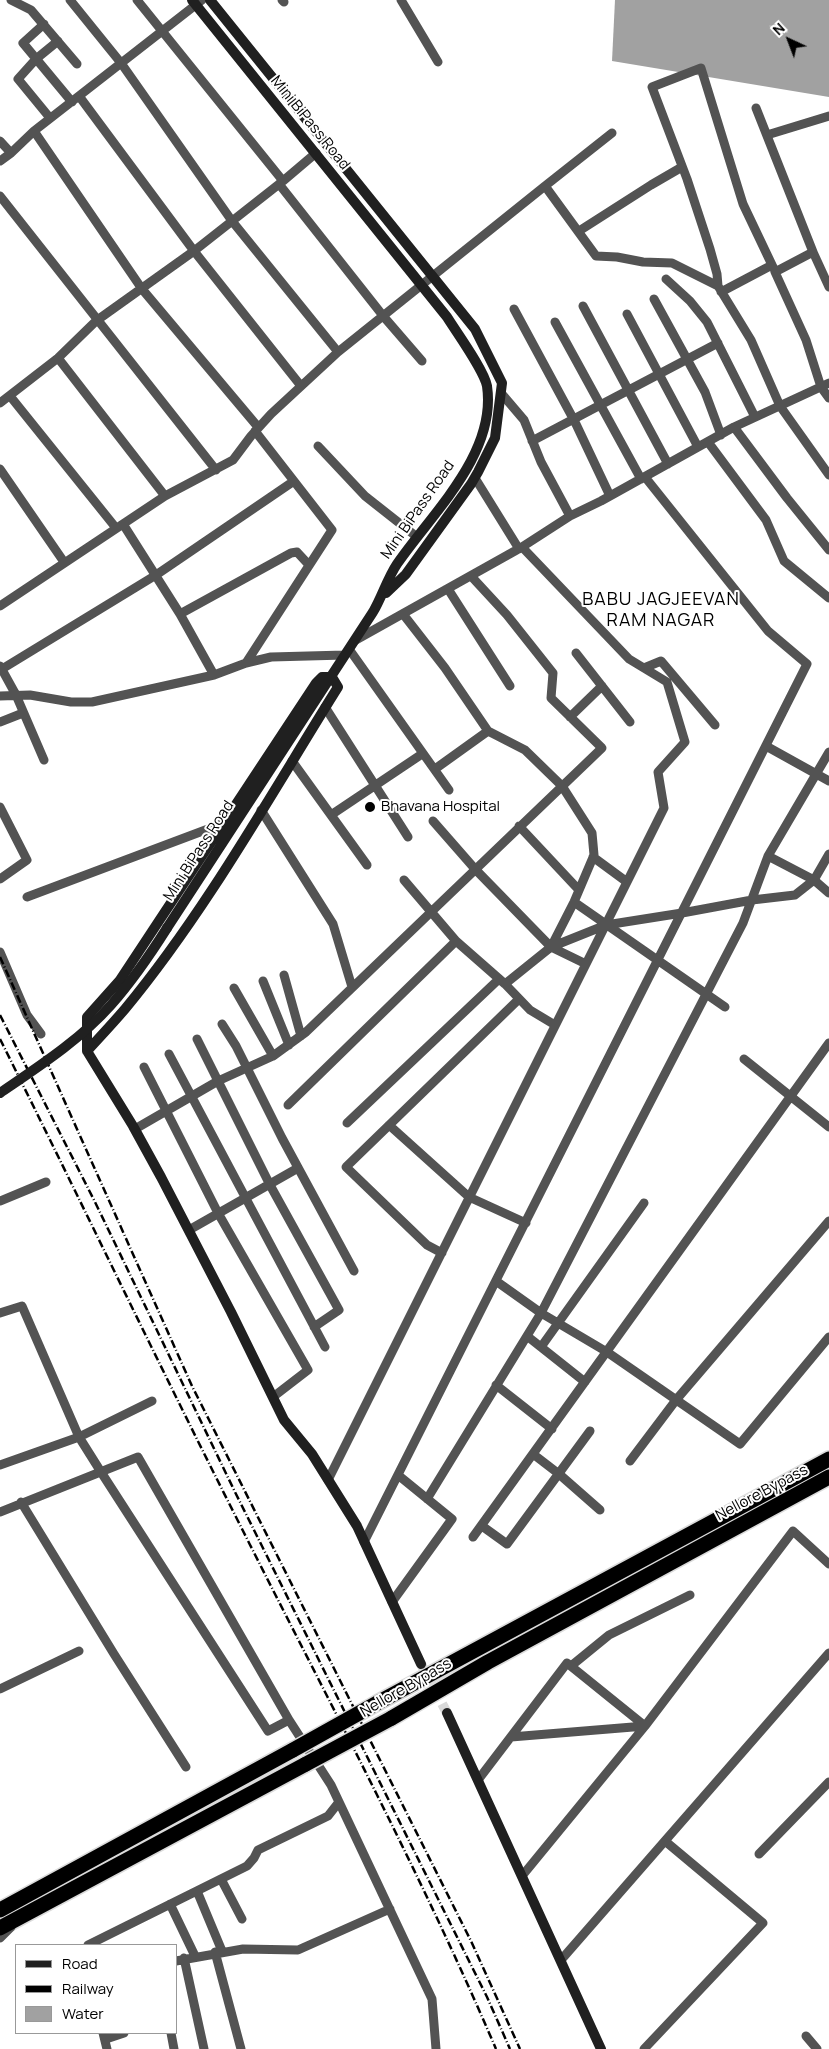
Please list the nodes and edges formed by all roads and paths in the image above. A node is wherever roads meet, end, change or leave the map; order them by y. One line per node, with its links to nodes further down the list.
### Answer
1 (11, 0): 7 (street)
2 (70, 0): 12 (street)
3 (137, 0): 8 (street)
4 (210, 0): 34 (street)
5 (401, 0): 11 (street)
6 (197, 2): 8 (street); 23 (street, Mini BiPass Road)
7 (44, 24): 9 (street); 10 (street)
8 (161, 32): 12 (street); 26 (street)
9 (58, 41): 10 (street); 13 (street)
10 (36, 59): 14 (street); 17 (street)
11 (438, 62)
12 (121, 63): 14 (street); 29 (street)
13 (77, 64)
14 (76, 99): 17 (street); 31 (street)
15 (756, 108): 20 (street)
16 (829, 116): 20 (street)
17 (50, 118): 18 (street)
18 (34, 131): 22 (street); 38 (street)
19 (612, 133): 27 (street)
20 (767, 135): 32 (street)
21 (0, 141): 22 (street)
22 (11, 153): 24 (street)
23 (316, 153): 26 (street); 36 (street, Mini BiPass Road)
24 (0, 161)
25 (682, 167): 30 (street); 33 (street); 39 (street)
26 (281, 182): 29 (street); 44 (street)
27 (545, 186): 30 (street); 34 (street)
28 (0, 196): 45 (street)
29 (232, 221): 31 (street); 48 (street)
30 (580, 231): 39 (street)
31 (194, 251): 38 (street); 54 (street)
32 (813, 252): 33 (street); 37 (street)
33 (774, 269): 39 (street); 53 (street)
34 (434, 276): 36 (street); 56 (street)
35 (666, 279): 47 (street)
36 (422, 285): 44 (street); 82 (street, Mini BiPass Road)
37 (829, 287)
38 (142, 289): 45 (street); 65 (street)
39 (720, 289): 61 (street)
40 (654, 299): 50 (street)
41 (583, 306): 55 (street)
42 (514, 309): 63 (street)
43 (627, 314): 52 (street)
44 (384, 317): 48 (street); 51 (street)
45 (96, 321): 49 (street); 73 (street)
46 (555, 322): 60 (street)
47 (718, 343): 50 (street); 62 (street)
48 (338, 352): 54 (street)
49 (58, 358): 57 (street); 78 (street)
50 (688, 360): 52 (street); 66 (street)
51 (422, 361)
52 (658, 374): 55 (street); 70 (street)
53 (825, 385): 58 (street); 61 (street)
54 (301, 386): 65 (street)
55 (628, 390): 60 (street); 71 (street)
56 (501, 393): 67 (street); 75 (street)
57 (10, 396): 59 (street); 81 (street)
58 (829, 398)
59 (0, 403)
60 (601, 406): 63 (street); 76 (street)
61 (780, 406): 62 (street); 74 (street)
62 (755, 417): 64 (street)
63 (574, 420): 67 (street); 79 (street)
64 (734, 427): 66 (street); 84 (street)
65 (257, 429): 73 (street); 77 (street)
66 (721, 434): 68 (street)
67 (532, 440): 80 (street)
68 (708, 442): 70 (street); 91 (street)
69 (318, 446): 82 (street)
70 (698, 447): 71 (street)
71 (668, 464): 76 (street)
72 (0, 469): 85 (street)
73 (216, 470): 78 (street)
74 (829, 475)
75 (474, 478): 83 (street); 90 (street)
76 (643, 478): 79 (street); 113 (street)
77 (294, 481): 86 (street); 87 (street)
78 (165, 496): 81 (street)
79 (610, 496): 80 (street)
80 (570, 516): 83 (street)
81 (119, 526): 85 (street); 87 (street)
82 (417, 537): 90 (street, Mini BiPass Road)
83 (521, 548): 88 (street); 99 (street)
84 (829, 550)
85 (64, 562): 92 (street)
86 (309, 565): 93 (street); 97 (street)
87 (156, 575): 93 (street); 98 (street)
88 (471, 576): 89 (street); 108 (street)
89 (448, 589): 94 (street); 102 (street)
90 (381, 598): 95 (street, Mini BiPass Road)
91 (829, 598)
92 (0, 606)
93 (180, 614): 100 (street)
94 (403, 614): 95 (street); 112 (street)
95 (349, 648): 97 (street); 101 (street, Mini BiPass Road); 115 (street)
96 (576, 654): 103 (street)
97 (246, 663): 100 (street)
98 (1, 667): 104 (street)
99 (644, 668): 111 (street); 139 (street)
100 (214, 675): 104 (street)
101 (332, 677): 106 (street); 128 (street); 175 (street, Mini BiPass Road, bridge)
102 (510, 686)
103 (602, 686): 108 (street); 110 (street)
104 (16, 695): 105 (street); 107 (street)
105 (0, 696)
106 (325, 707): 117 (street); 121 (street)
107 (23, 713): 109 (street); 116 (street)
108 (570, 717): 122 (street)
109 (0, 722)
110 (630, 722)
111 (716, 725)
112 (488, 731): 118 (street); 122 (street)
113 (766, 746): 119 (street); 146 (street)
114 (829, 752): 119 (street)
115 (422, 754): 118 (street); 121 (street)
116 (44, 760)
117 (292, 761): 125 (street); 126 (street)
118 (434, 769): 123 (street)
119 (816, 774): 120 (street); 132 (street)
120 (829, 781)
121 (376, 785): 126 (street); 130 (street)
122 (562, 786): 129 (street); 133 (street)
123 (449, 790)
124 (0, 807): 136 (street)
125 (261, 810): 156 (street); 168 (street)
126 (331, 815): 134 (street)
127 (433, 821): 135 (street)
128 (224, 823): 142 (street); 168 (street)
129 (519, 826): 135 (street); 140 (street)
130 (408, 837)
131 (829, 854): 138 (street)
132 (768, 856): 138 (street); 143 (street)
133 (593, 857): 139 (street); 140 (street)
134 (366, 864)
135 (475, 869): 145 (street); 149 (street)
136 (0, 878)
137 (404, 880): 145 (street)
138 (814, 880): 141 (street); 143 (street)
139 (627, 882): 147 (street)
140 (578, 889): 144 (street)
141 (829, 893)
142 (27, 897)
143 (752, 900): 146 (street); 158 (street)
144 (574, 902): 147 (street); 149 (street)
145 (431, 912): 148 (street); 156 (street)
146 (682, 913): 147 (street); 151 (street)
147 (606, 924): 149 (street); 151 (street); 152 (street)
148 (456, 940): 154 (street); 178 (street)
149 (551, 947): 152 (street); 154 (street)
150 (0, 952): 163 (street)
151 (658, 960): 158 (street); 193 (street)
152 (586, 964): 162 (street)
153 (284, 975): 164 (street)
154 (502, 981): 159 (street); 180 (street)
155 (263, 982): 166 (street)
156 (352, 987): 164 (street)
157 (234, 988): 170 (street)
158 (706, 994): 160 (street); 199 (street)
159 (519, 999): 162 (street); 181 (street)
160 (725, 1007)
161 (222, 1024): 173 (street)
162 (555, 1025): 187 (street)
163 (41, 1034)
164 (301, 1036): 166 (street)
165 (196, 1039): 174 (street)
166 (289, 1045): 170 (street)
167 (827, 1050): 176 (street)
168 (87, 1051): 183 (street)
169 (169, 1054): 177 (street)
170 (273, 1056): 173 (street)
171 (744, 1059): 176 (street)
172 (144, 1067): 179 (street)
173 (247, 1068): 174 (street); 184 (street)
174 (218, 1081): 177 (street); 186 (street)
175 (0, 1093)
176 (791, 1096): 182 (street); 206 (street)
177 (192, 1097): 179 (street); 188 (street)
178 (288, 1105)
179 (167, 1111): 183 (street); 191 (street)
180 (347, 1123)
181 (389, 1125): 187 (street); 195 (street)
182 (829, 1127)
183 (135, 1129): 194 (street)
184 (298, 1168): 186 (street); 196 (street)
185 (46, 1182): 189 (street)
186 (270, 1184): 188 (street); 201 (street)
187 (470, 1197): 193 (street); 195 (street)
188 (246, 1198): 191 (street); 201 (street)
189 (0, 1201)
190 (644, 1203): 200 (street)
191 (218, 1213): 194 (street); 209 (street)
192 (829, 1221): 210 (street)
193 (526, 1223): 197 (street)
194 (189, 1230): 209 (street)
195 (442, 1253): 223 (street)
196 (354, 1271)
197 (496, 1281): 199 (street); 221 (street)
198 (0, 1313): 214 (street)
199 (541, 1313): 200 (street); 202 (street)
200 (558, 1323): 205 (street); 206 (street)
201 (314, 1327): 204 (street)
202 (527, 1336): 205 (street); 208 (street)
203 (829, 1337): 210 (street)
204 (325, 1347)
205 (541, 1347): 207 (street)
206 (607, 1352): 207 (street); 210 (street)
207 (585, 1382): 212 (street)
208 (496, 1386): 212 (street); 224 (street)
209 (273, 1398): 223 (street)
210 (676, 1400): 217 (street)
211 (152, 1401): 214 (street)
212 (552, 1429): 215 (street)
213 (590, 1431): 220 (street)
214 (79, 1437): 218 (street); 219 (street)
215 (533, 1454): 220 (street); 228 (street)
216 (829, 1459): 253 (highway, Nellore Bypass, bridge)
217 (630, 1461)
218 (0, 1465)
219 (101, 1472): 225 (street); 240 (street); 240 (street)
220 (559, 1474): 226 (street); 228 (street)
221 (398, 1475): 224 (street); 230 (street)
222 (829, 1477): 255 (highway, Nellore Bypass, bridge)
223 (328, 1480): 230 (street)
224 (427, 1498): 233 (street)
225 (22, 1502): 227 (street); 243 (street)
226 (600, 1510)
227 (0, 1512)
228 (482, 1526): 229 (street)
229 (473, 1538)
230 (364, 1542): 233 (street)
231 (829, 1564): 241 (street)
232 (690, 1595): 237 (street)
233 (392, 1602): 236 (street)
234 (79, 1651): 238 (street)
235 (829, 1652): 247 (street)
236 (421, 1664)
237 (571, 1666): 241 (street); 242 (street)
238 (0, 1688)
239 (446, 1713): 244 (street)
240 (289, 1720): 246 (street)
241 (645, 1726): 242 (street); 249 (street)
242 (510, 1737): 244 (street)
243 (186, 1767)
244 (478, 1780): 249 (street)
245 (829, 1782): 248 (street)
246 (339, 1802): 250 (street); 254 (street)
247 (665, 1841): 263 (street); 274 (street)
248 (759, 1854)
249 (522, 1876): 263 (street)
250 (221, 1879): 251 (street); 256 (street)
251 (197, 1891): 252 (street); 260 (street)
252 (170, 1904): 259 (street); 261 (street)
253 (3, 1907)
254 (390, 1909): 260 (street); 272 (street)
255 (22, 1916): 257 (highway, Nellore Bypass); 258 (street)
256 (242, 1919)
257 (0, 1928)
258 (0, 1938)
259 (99, 1943)
260 (219, 1952): 261 (street); 271 (street)
261 (195, 1956): 262 (street)
262 (180, 1960): 270 (street)
263 (561, 1960): 273 (street)
264 (117, 2034): 266 (street)
265 (170, 2034): 269 (street)
266 (104, 2036): 268 (street)
267 (806, 2036): 275 (street)
268 (107, 2049)
269 (174, 2049)
270 (204, 2049)
271 (241, 2049)
272 (436, 2049)
273 (601, 2049)
274 (644, 2049)
275 (817, 2049)

